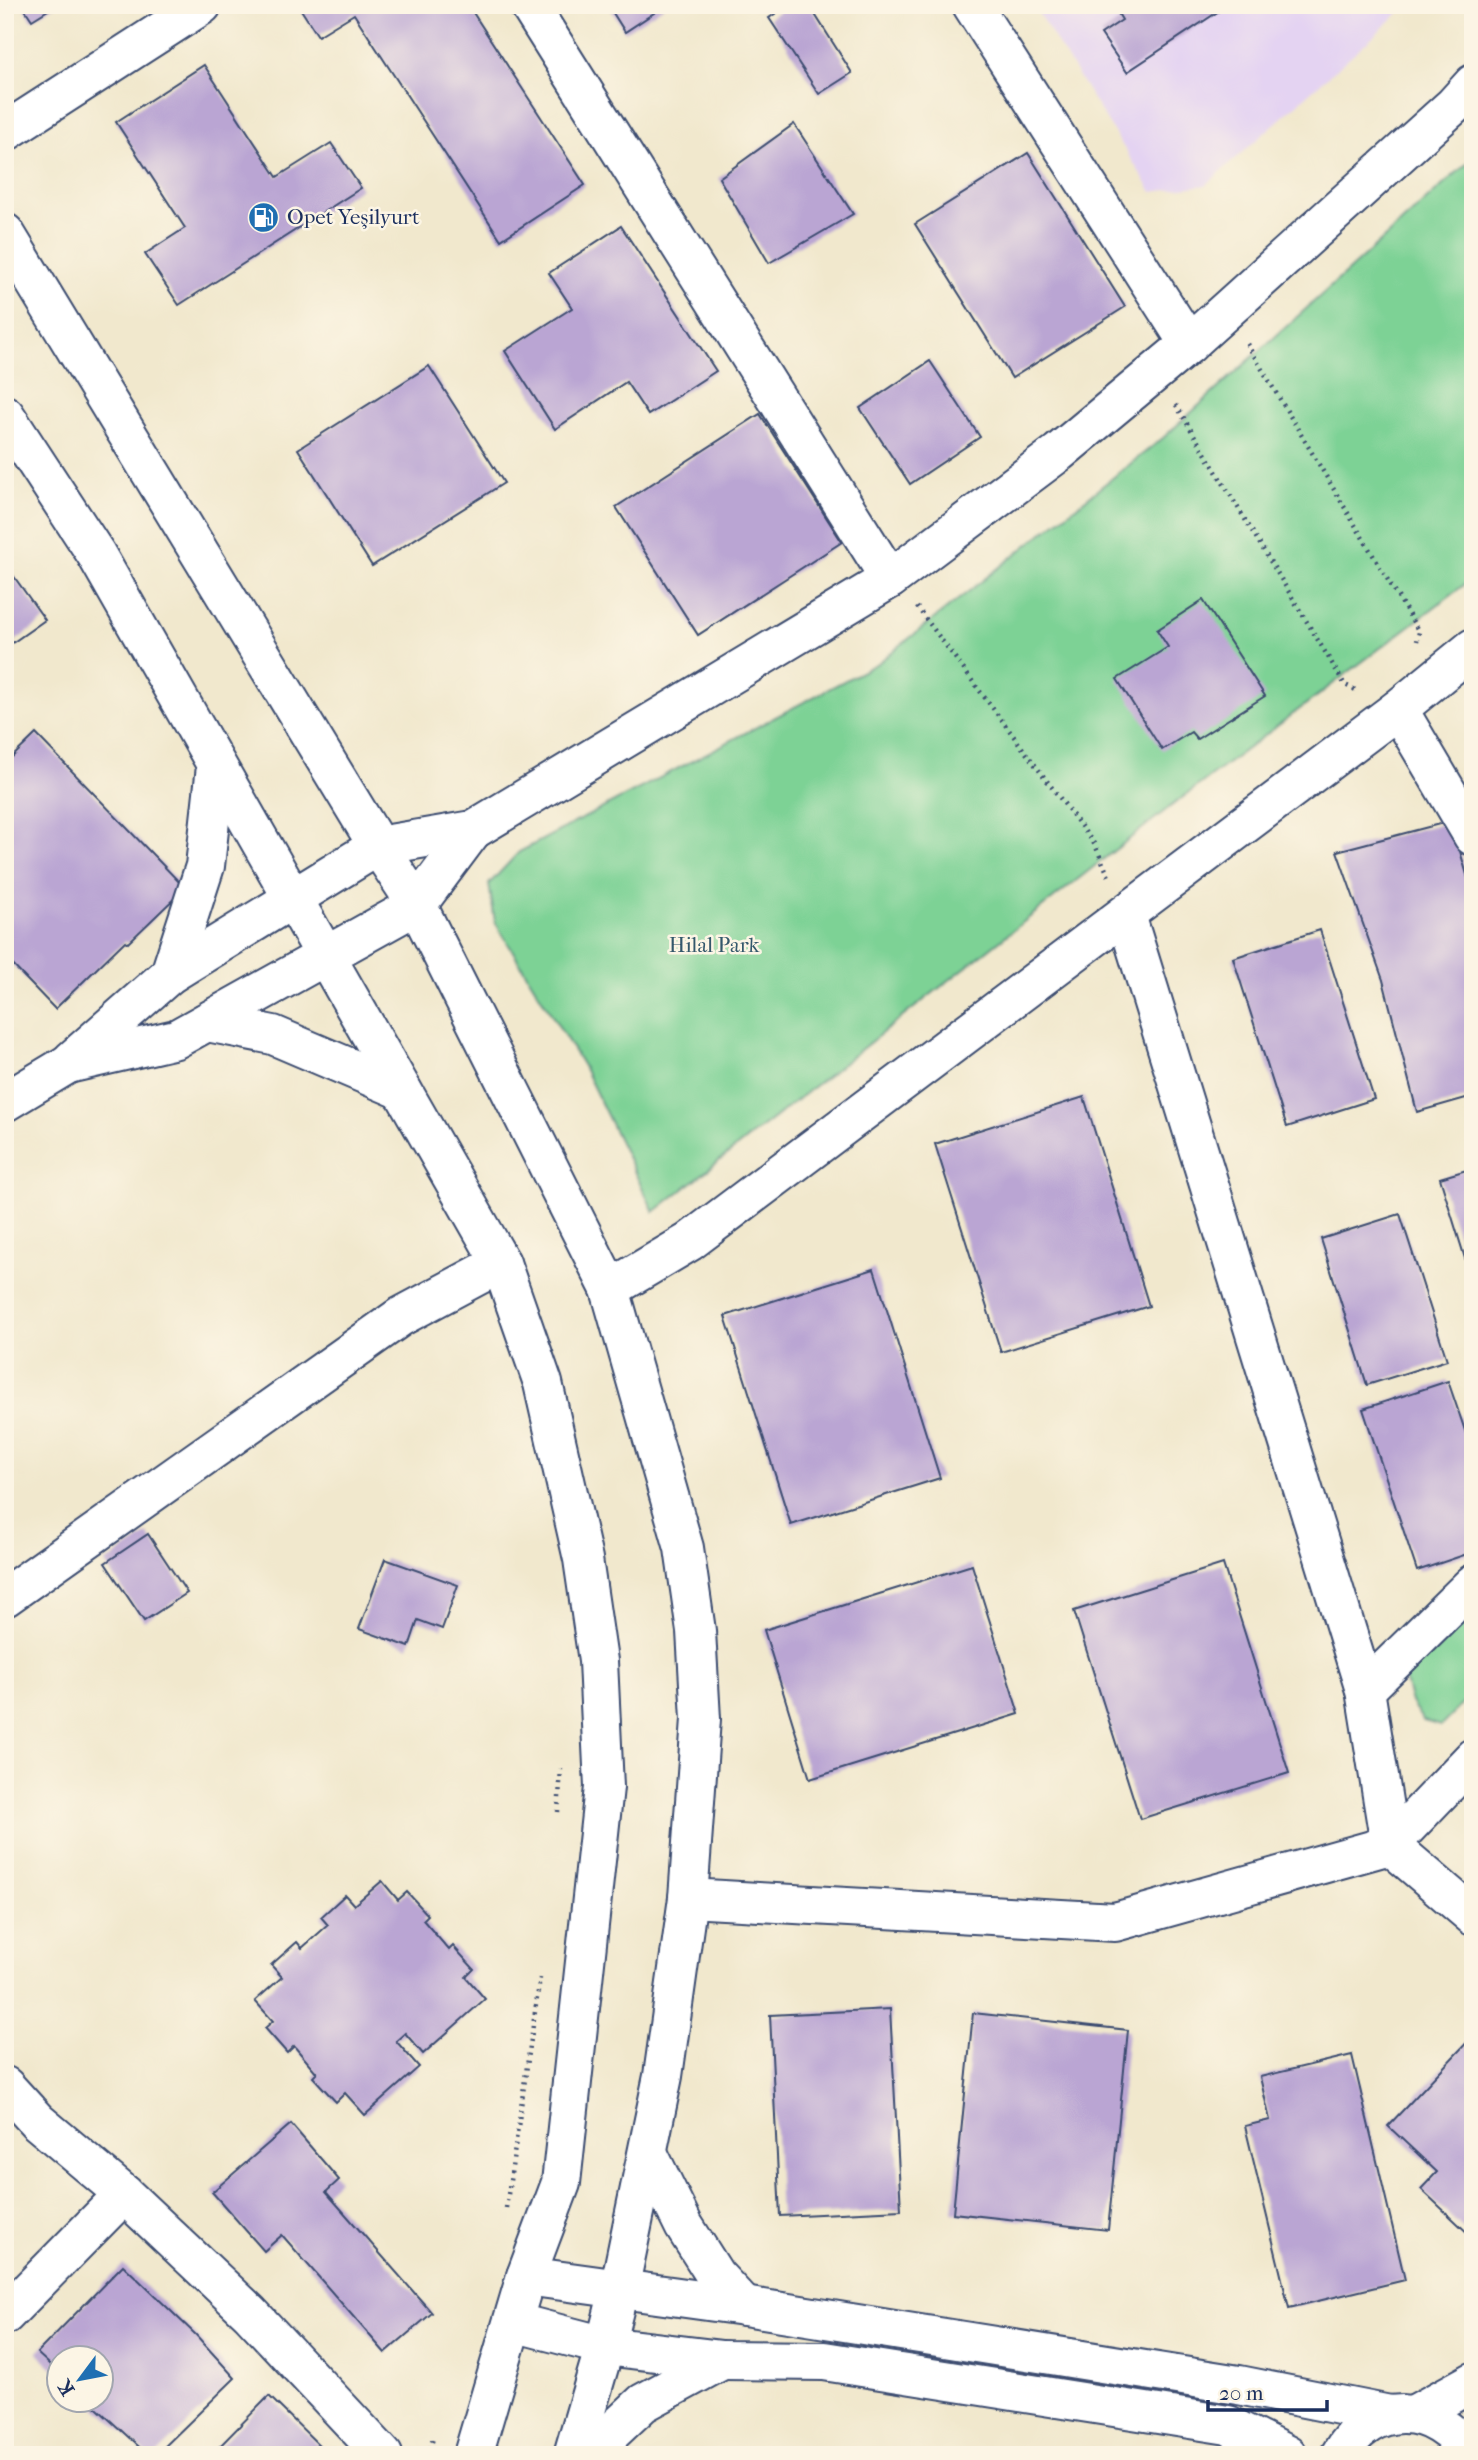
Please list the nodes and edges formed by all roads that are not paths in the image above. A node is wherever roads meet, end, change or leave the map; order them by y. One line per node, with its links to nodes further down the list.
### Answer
1 (202, 5): 5 (main road)
2 (529, 5): 9 (main road)
3 (972, 5): 7 (main road)
4 (1473, 84): 7 (main road)
5 (5, 132)
6 (5, 233): 15 (main road)
7 (1189, 344): 9 (main road)
8 (5, 415): 12 (main road)
9 (890, 579): 13 (main road)
10 (1473, 648): 11 (main road)
11 (1398, 709): 14 (main road); 18 (main road)
12 (216, 766): 16 (main road); 20 (main road)
13 (473, 830): 15 (main road); 17 (main road)
14 (1473, 836)
15 (379, 846): 16 (main road); 17 (main road)
16 (292, 898): 19 (main road); 20 (main road)
17 (417, 905): 19 (main road); 26 (main road)
18 (1126, 915): 26 (main road); 29 (main road)
19 (325, 956): 21 (main road); 23 (main road)
20 (170, 974): 22 (main road)
21 (206, 1022): 22 (main road); 23 (main road)
22 (68, 1064): 24 (main road)
23 (402, 1090): 25 (main road)
24 (5, 1102)
25 (500, 1263): 28 (main road); 37 (main road)
26 (610, 1289): 32 (main road)
27 (1473, 1584): 29 (main road)
28 (5, 1597)
29 (1365, 1690): 31 (main road)
30 (1473, 1758): 31 (main road)
31 (1390, 1845): 32 (main road); 33 (main road)
32 (688, 1898): 35 (main road)
33 (1473, 1916)
34 (5, 2086): 36 (main road)
35 (648, 2153): 38 (main road); 39 (main road)
36 (124, 2194): 40 (main road); 46 (main road)
37 (527, 2276): 38 (main road); 41 (main road)
38 (619, 2290): 39 (main road); 42 (main road)
39 (744, 2306): 45 (main road)
40 (5, 2315)
41 (513, 2322): 42 (main road); 47 (main road)
42 (605, 2346): 43 (main road); 48 (main road)
43 (722, 2360): 49 (main road); 50 (main road)
44 (1473, 2382): 45 (main road)
45 (1403, 2415): 51 (main road); 52 (main road)
46 (383, 2455)
47 (473, 2455)
48 (573, 2455)
49 (592, 2455)
50 (1287, 2455)
51 (1340, 2455)
52 (1469, 2455)

